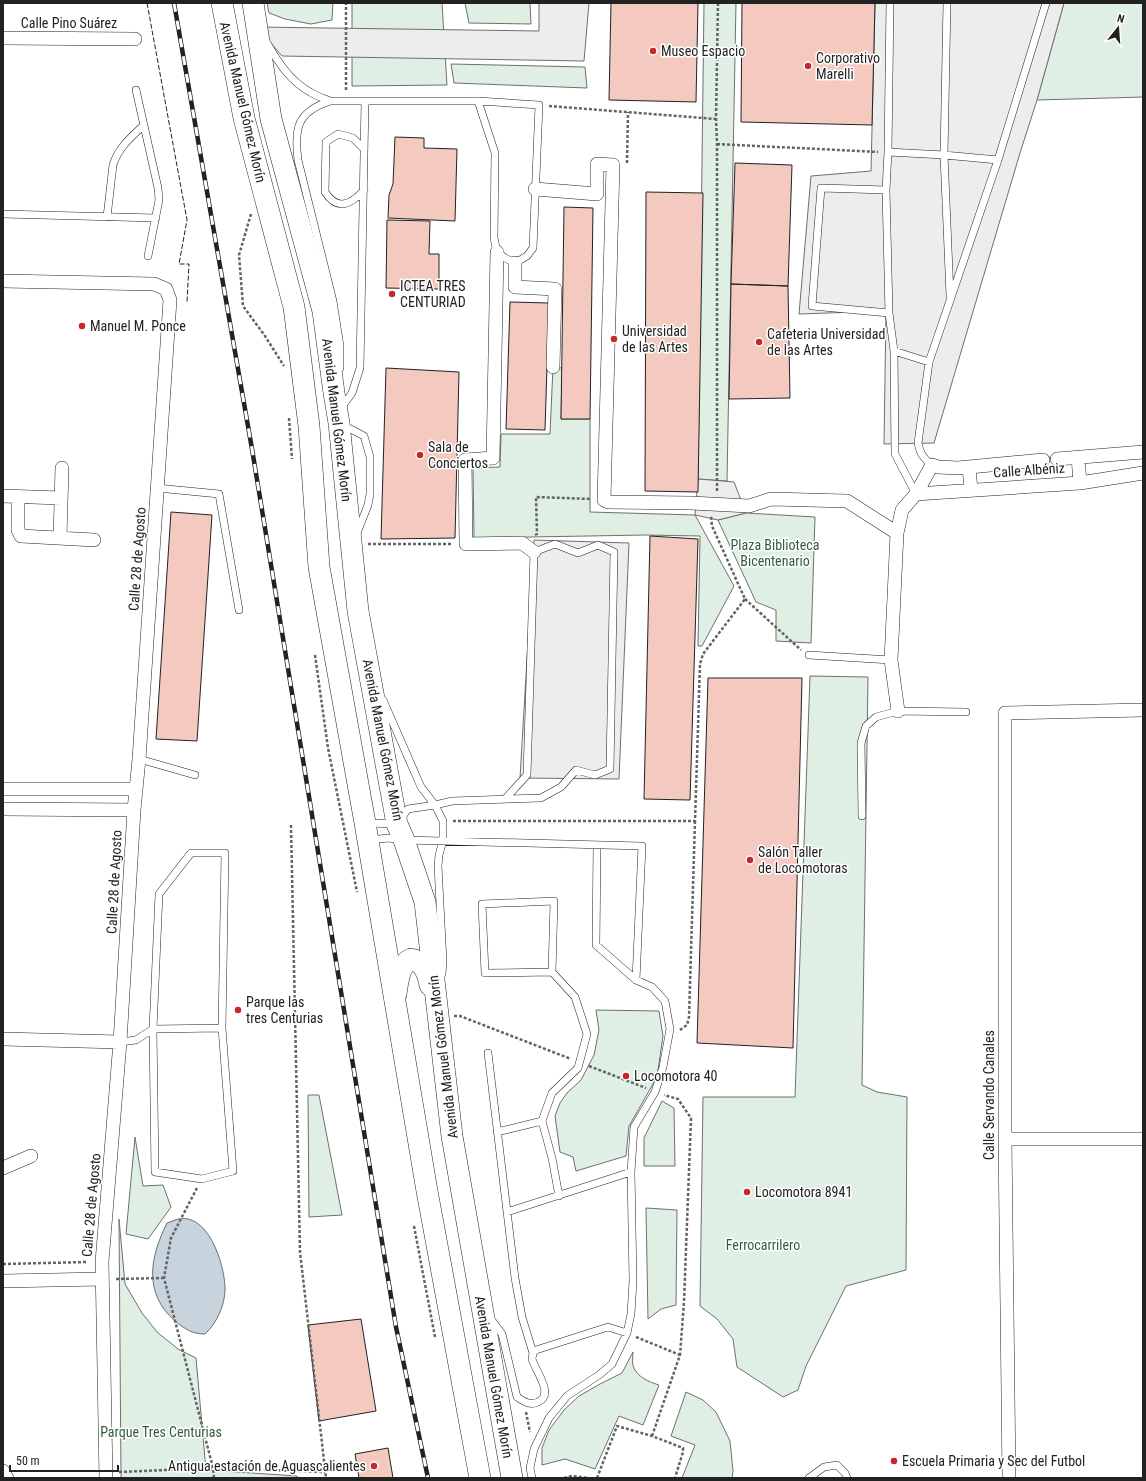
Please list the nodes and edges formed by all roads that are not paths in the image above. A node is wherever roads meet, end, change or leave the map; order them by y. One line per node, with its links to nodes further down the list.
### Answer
1 (222, 3): 69 (main road, Avenida Manuel Gómez Morín)
2 (253, 3): 6 (main road, Avenida Manuel Gómez Morín)
3 (890, 3): 15 (lane)
4 (947, 3): 16 (lane)
5 (1046, 3): 17 (lane)
6 (257, 27): 10 (lane); 33 (main road, Avenida Manuel Gómez Morín)
7 (3, 38): 8 (street, Calle Pino Suárez)
8 (135, 39)
9 (136, 90): 13 (lane)
10 (330, 101): 11 (lane); 33 (lane)
11 (366, 101): 12 (lane); 14 (lane)
12 (478, 102): 18 (lane); 24 (lane)
13 (144, 125): 22 (lane); 23 (lane)
14 (364, 149): 19 (lane); 19 (lane)
15 (888, 152): 16 (lane); 20 (lane)
16 (944, 155): 17 (lane); 28 (lane)
17 (998, 160): 28 (lane)
18 (535, 189): 26 (lane); 49 (street)
19 (364, 190): 33 (lane)
20 (886, 190): 29 (lane); 29 (lane)
21 (3, 214): 22 (lane)
22 (107, 217): 23 (lane)
23 (156, 218): 25 (lane)
24 (497, 252): 26 (lane); 52 (street)
25 (148, 256)
26 (515, 263): 32 (street)
27 (3, 281): 43 (street, Calle 28 de Agosto)
28 (950, 300): 31 (lane)
29 (889, 313): 30 (lane)
30 (894, 351): 31 (lane); 45 (lane)
31 (929, 362): 38 (lane)
32 (553, 366)
33 (337, 410): 56 (main road, Avenida Manuel Gómez Morín)
34 (1143, 452): 35 (street, Calle Albéniz)
35 (1078, 457): 36 (street, Calle Albéniz); 42 (street)
36 (1057, 459)
37 (1043, 460): 39 (street, Calle Albéniz)
38 (932, 465): 39 (street, Calle Albéniz); 45 (street)
39 (969, 467): 44 (street)
40 (62, 468): 48 (street)
41 (1143, 473): 42 (street, Calle Albéniz)
42 (1080, 483): 44 (street, Calle Albéniz)
43 (157, 488): 53 (lane); 60 (street, Calle 28 de Agosto)
44 (972, 490): 45 (street, Calle Albéniz)
45 (916, 494): 49 (street)
46 (3, 496): 47 (street)
47 (18, 497): 48 (street); 50 (street)
48 (61, 498): 50 (street)
49 (897, 533): 55 (street)
50 (60, 538): 51 (street)
51 (94, 540)
52 (534, 552): 64 (lane); 64 (lane)
53 (239, 610)
54 (809, 655): 55 (lane)
55 (891, 660): 58 (street)
56 (370, 668): 65 (lane); 70 (main road, Avenida Manuel Gómez Morín)
57 (1143, 710): 84 (street, Calle Servando Canales)
58 (898, 711): 59 (lane); 68 (lane)
59 (966, 712)
60 (139, 759): 61 (lane); 62 (street, Calle 28 de Agosto)
61 (195, 775)
62 (136, 788): 63 (street); 67 (street, Calle 28 de Agosto)
63 (3, 789)
64 (505, 799): 65 (lane)
65 (435, 805): 70 (lane); 71 (lane)
66 (3, 809): 67 (street)
67 (134, 810): 80 (street, Calle 28 de Agosto)
68 (862, 816)
69 (366, 831): 70 (lane); 70 (lane); 75 (main road, Avenida Manuel Gómez Morín)
70 (401, 832): 71 (lane); 76 (main road, Avenida Manuel Gómez Morín)
71 (443, 840): 72 (lane); 76 (lane)
72 (596, 846): 74 (lane); 74 (lane)
73 (552, 972): 73 (lane); 82 (lane)
74 (636, 980): 88 (lane)
75 (395, 1004): 76 (main road); 99 (main road, Avenida Manuel Gómez Morín)
76 (438, 1014): 93 (main road, Avenida Manuel Gómez Morín)
77 (222, 1028): 78 (lane); 78 (lane); 78 (lane)
78 (153, 1029): 80 (lane)
79 (3, 1039): 80 (street)
80 (120, 1042): 91 (street, Calle 28 de Agosto)
81 (488, 1052): 83 (lane)
82 (542, 1122): 83 (lane); 89 (lane)
83 (497, 1132): 90 (lane)
84 (1005, 1139): 85 (street); 104 (street, Calle Servando Canales)
85 (1143, 1139)
86 (31, 1156): 87 (street)
87 (3, 1168)
88 (631, 1172): 89 (lane); 94 (lane)
89 (559, 1196): 90 (lane)
90 (507, 1212): 95 (lane)
91 (101, 1279): 92 (street); 97 (street, Calle 28 de Agosto)
92 (3, 1281)
93 (481, 1306): 95 (lane); 100 (main road, Avenida Manuel Gómez Morín)
94 (627, 1333): 95 (lane); 101 (lane)
95 (533, 1353)
96 (3, 1471): 98 (street)
97 (106, 1475)
98 (7, 1478)
99 (480, 1478)
100 (512, 1478)
101 (532, 1478)
102 (809, 1478): 103 (lane)
103 (847, 1478)
104 (1009, 1478)

